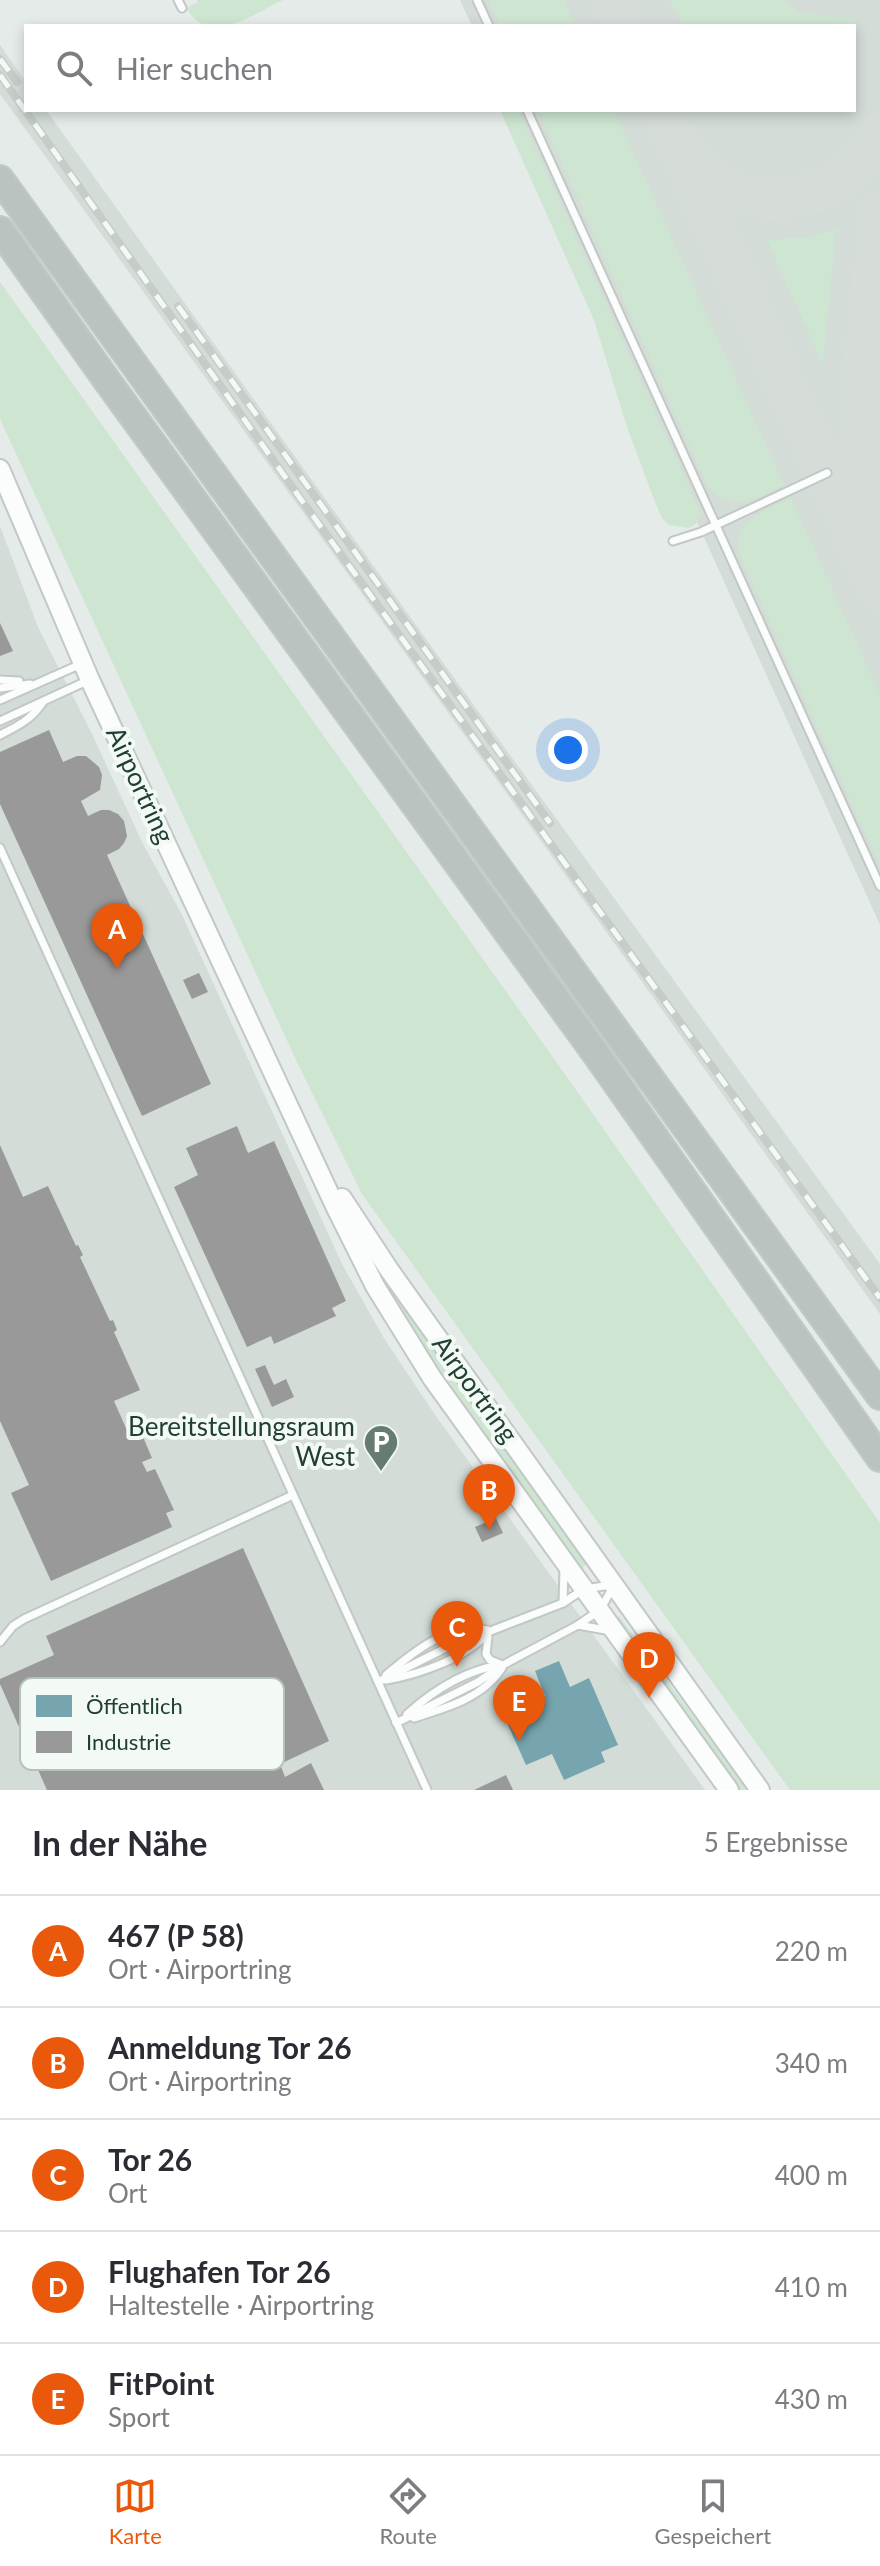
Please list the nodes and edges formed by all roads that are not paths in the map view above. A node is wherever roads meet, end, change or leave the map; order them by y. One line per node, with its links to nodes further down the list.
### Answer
1 (178, 0): 3 (lane)
2 (477, 0): 4 (lane)
3 (182, 8)
4 (488, 24)
5 (528, 112): 10 (lane)
6 (0, 179): 23 (highway)
7 (0, 230): 24 (highway)
8 (0, 469): 12 (street, Airportring)
9 (827, 473): 10 (lane)
10 (714, 526): 11 (lane); 21 (lane)
11 (673, 541)
12 (87, 671): 14 (lane); 17 (lane); 22 (street, Airportring)
13 (0, 680): 14 (lane)
14 (37, 684): 15 (lane); 16 (lane)
15 (0, 688)
16 (0, 700)
17 (45, 700): 18 (lane); 19 (lane)
18 (0, 721)
19 (0, 735)
20 (0, 848): 25 (lane)
21 (880, 886)
22 (286, 1098): 26 (street, Airportring); 27 (street, Airportring)
23 (880, 1396)
24 (880, 1458)
25 (293, 1495): 34 (lane); 36 (lane)
26 (563, 1559): 28 (street, Airportring); 29 (lane)
27 (615, 1584): 28 (lane); 30 (lane); 40 (street, Airportring)
28 (584, 1589): 29 (lane); 30 (street, Airportring)
29 (563, 1603): 32 (lane)
30 (600, 1610): 31 (lane); 33 (street, Airportring)
31 (578, 1625): 33 (lane); 35 (lane)
32 (489, 1631): 35 (lane); 36 (lane); 36 (lane)
33 (616, 1632): 39 (street, Airportring)
34 (0, 1642)
35 (503, 1665): 37 (lane); 37 (lane)
36 (378, 1682): 37 (lane)
37 (396, 1723): 38 (lane)
38 (427, 1790)
39 (729, 1790)
40 (760, 1790)

